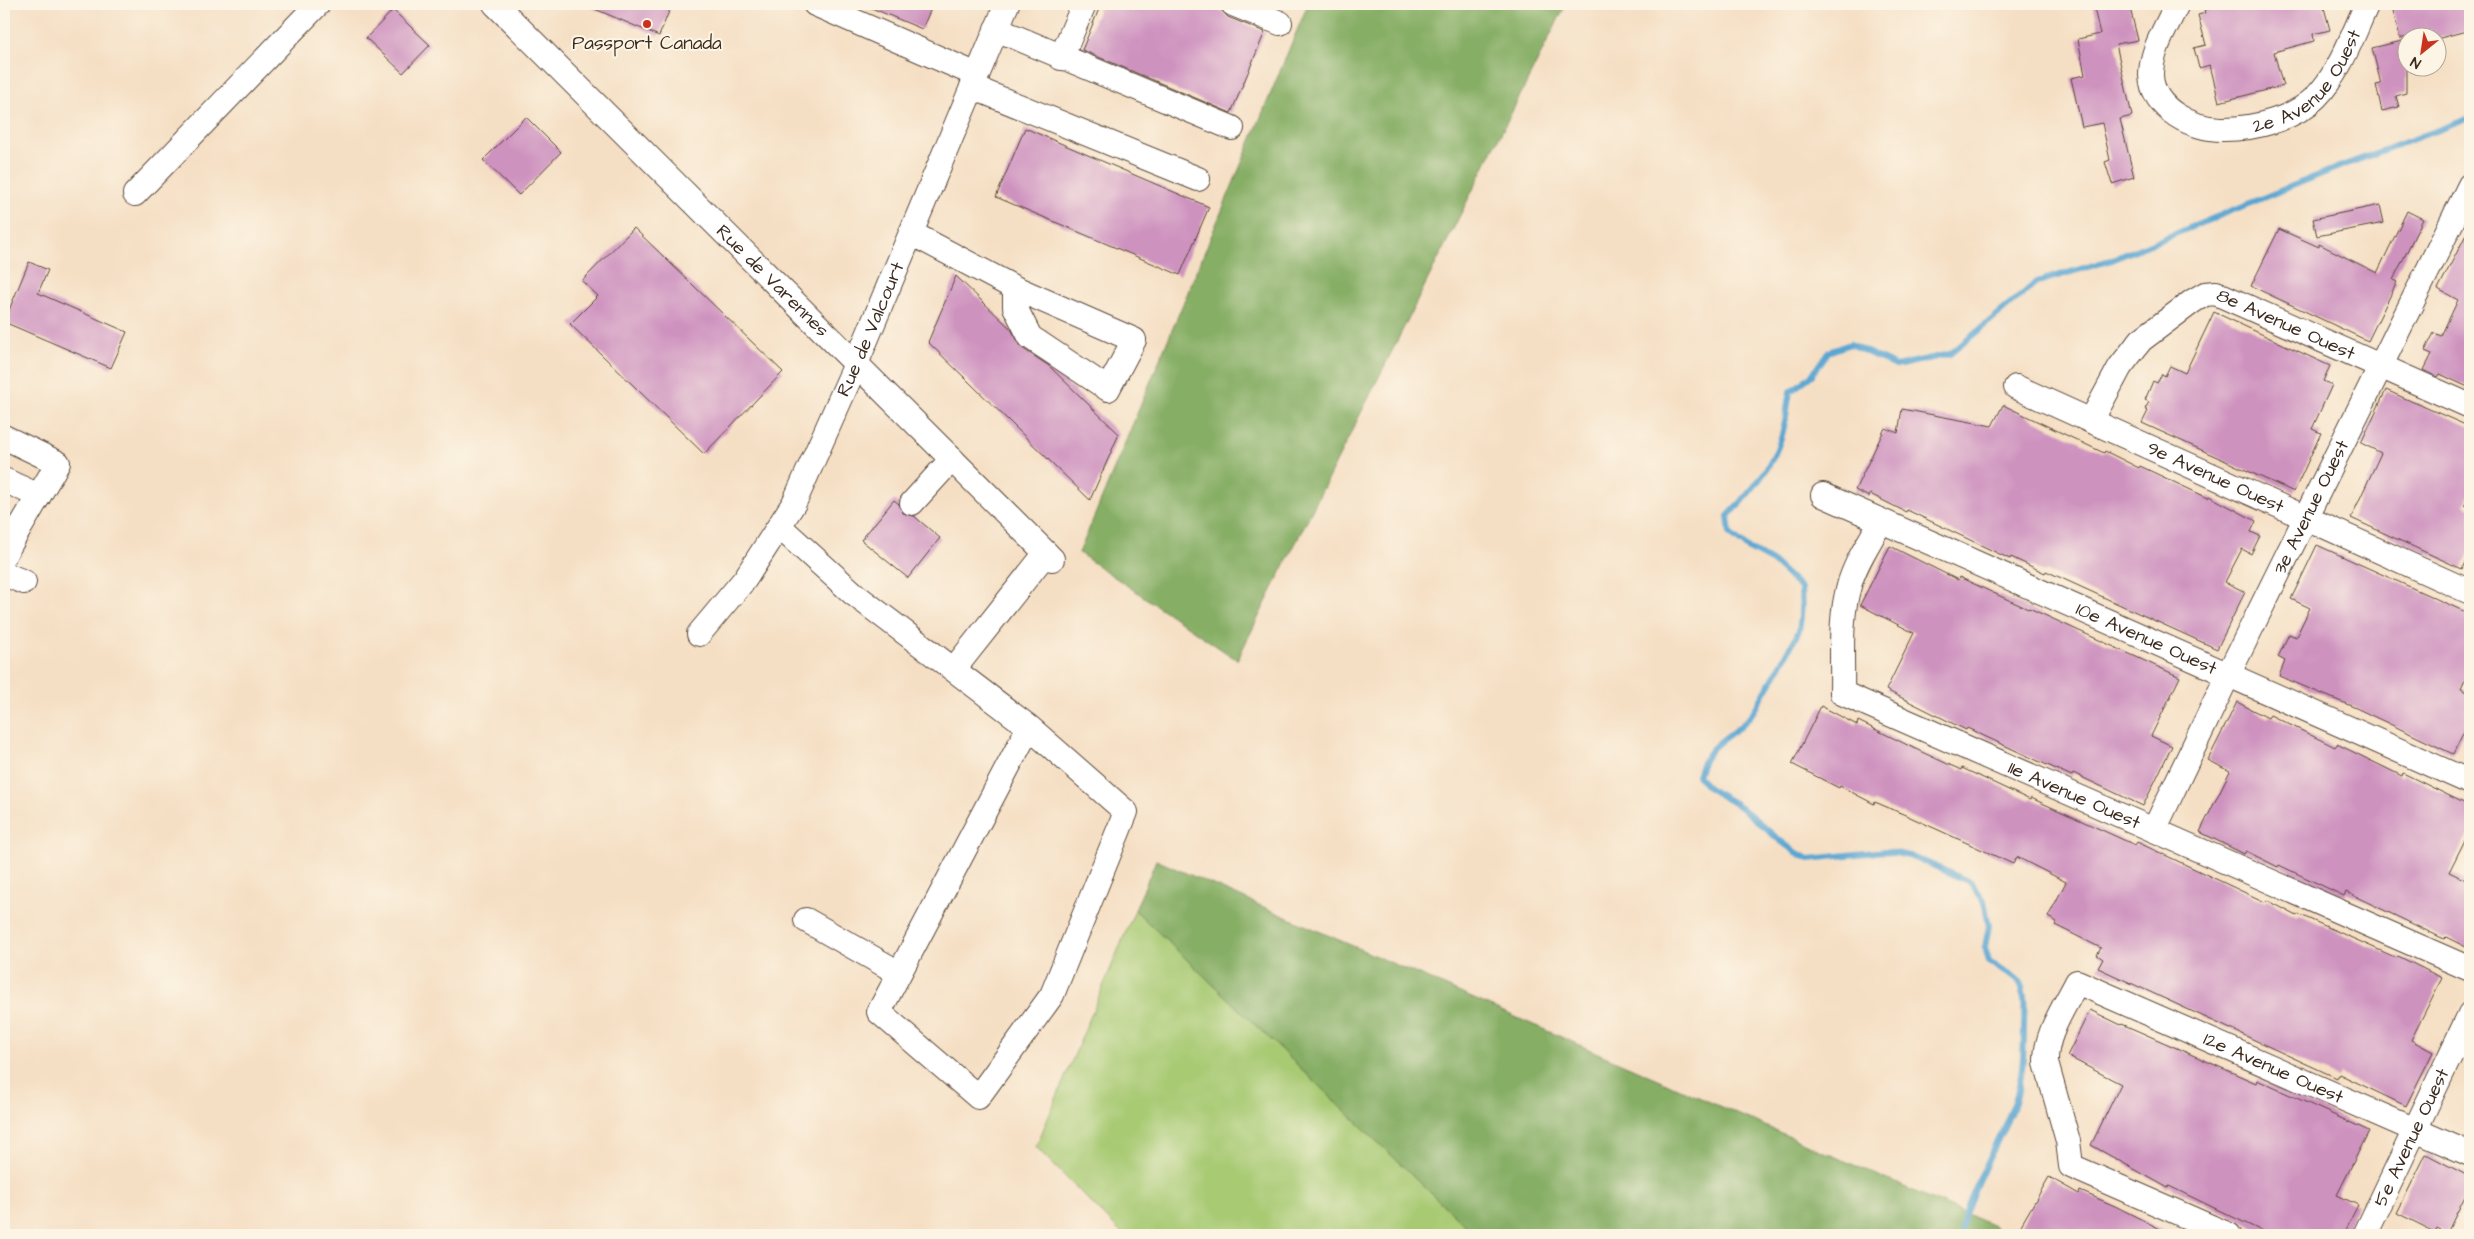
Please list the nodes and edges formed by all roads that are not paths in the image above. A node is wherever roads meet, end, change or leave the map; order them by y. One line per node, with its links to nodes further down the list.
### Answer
1 (318, 4): 16 (street)
2 (494, 4): 20 (street, Rue de Varennes)
3 (815, 4): 12 (street)
4 (1007, 4): 10 (street, Rue de Valcourt)
5 (1084, 4): 11 (street)
6 (1233, 4): 9 (street)
7 (2177, 4): 8 (street, 2e Avenue Ouest)
8 (2367, 4)
9 (1280, 23)
10 (996, 29): 11 (street); 12 (street, Rue de Valcourt)
11 (1061, 58): 13 (street)
12 (974, 81): 14 (street); 18 (street, Rue de Valcourt)
13 (1232, 128)
14 (1198, 180)
15 (2470, 185): 17 (street, 3e Avenue Ouest)
16 (135, 194)
17 (2463, 217): 21 (street, 3e Avenue Ouest)
18 (910, 233): 19 (street); 20 (street, Rue de Valcourt)
19 (1015, 288): 19 (street)
20 (856, 364): 26 (street, Rue de Varennes); 33 (street, Rue de Valcourt)
21 (2381, 366): 23 (street, 8e Avenue Ouest); 24 (street, 8e Avenue Ouest); 31 (street, 3e Avenue Ouest)
22 (2016, 387): 24 (street, 9e Avenue Ouest)
23 (2470, 406)
24 (2091, 420): 31 (street, 9e Avenue Ouest)
25 (4, 438): 29 (street)
26 (952, 459): 30 (street); 37 (street, Rue de Varennes)
27 (4, 480): 29 (street)
28 (1823, 495): 32 (street, 10e Avenue Ouest)
29 (38, 496): 34 (street)
30 (912, 503)
31 (2306, 519): 35 (street, 9e Avenue Ouest); 38 (street, 3e Avenue Ouest)
32 (1881, 521): 38 (street, 10e Avenue Ouest); 41 (street, 11e Avenue Ouest)
33 (780, 527): 36 (street, Rue de Valcourt); 37 (street)
34 (8, 573)
35 (2470, 592)
36 (699, 634)
37 (954, 670): 39 (street)
38 (2228, 675): 40 (street, 10e Avenue Ouest); 41 (street, 3e Avenue Ouest)
39 (1029, 727): 44 (street); 44 (street)
40 (2470, 782)
41 (2154, 830): 43 (street, 11e Avenue Ouest)
42 (806, 920): 44 (street)
43 (2470, 969)
44 (899, 973)
45 (2470, 1014): 46 (street, 5e Avenue Ouest)
46 (2415, 1130): 47 (street, 12e Avenue Ouest); 48 (street, 12e Avenue Ouest); 49 (street, 5e Avenue Ouest)
47 (2470, 1154)
48 (2229, 1235)
49 (2365, 1235)

